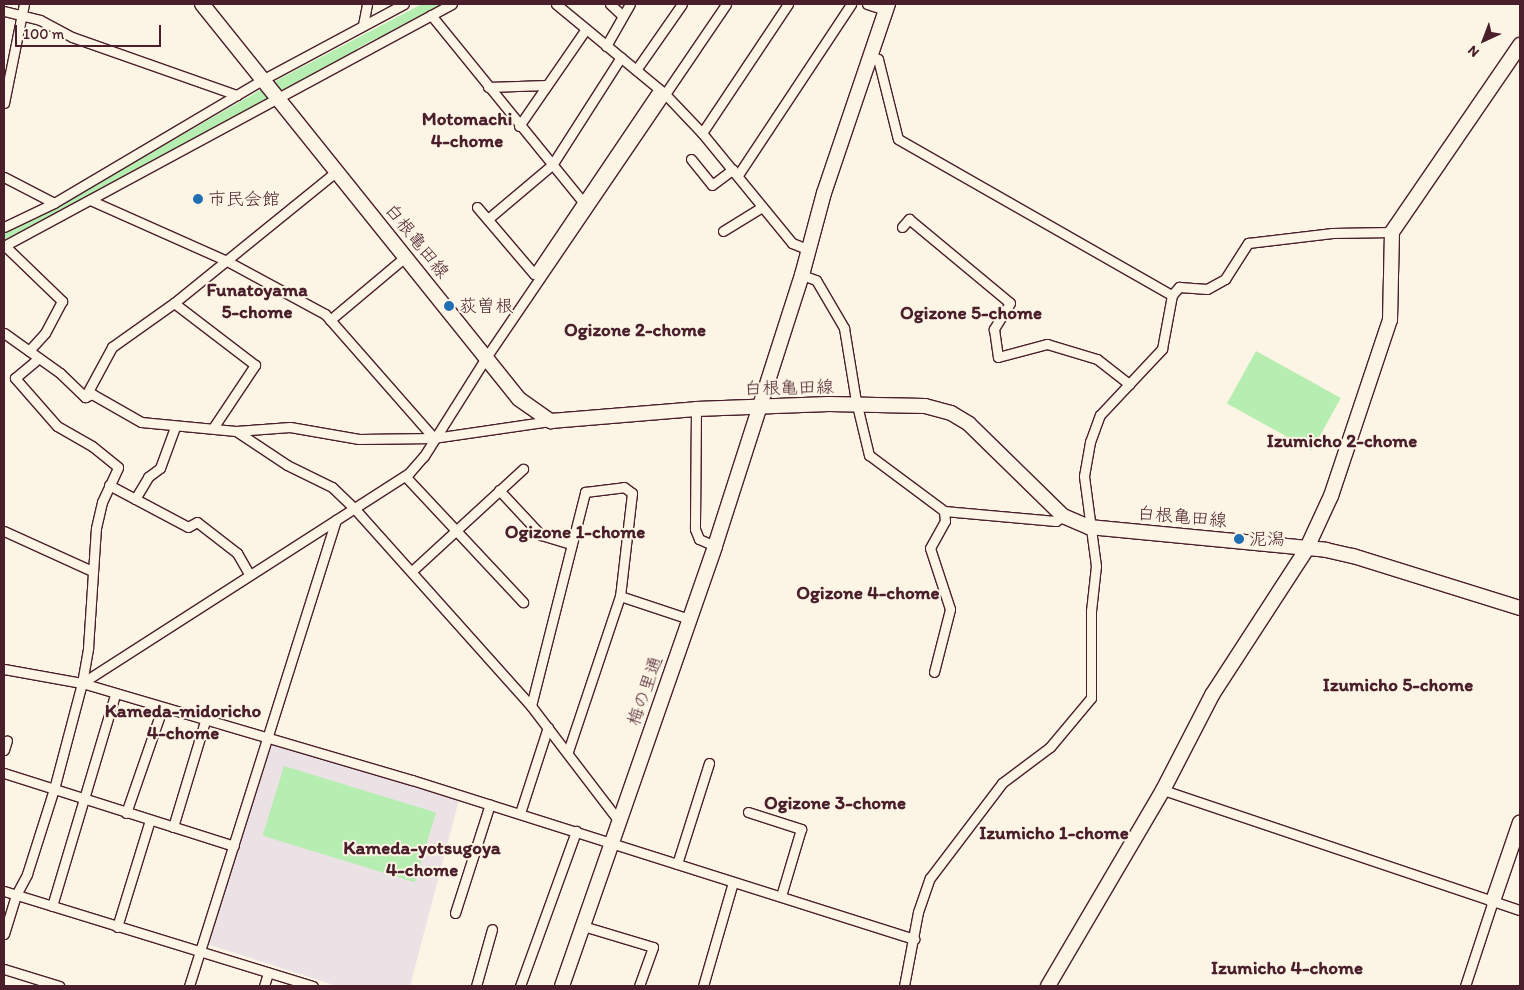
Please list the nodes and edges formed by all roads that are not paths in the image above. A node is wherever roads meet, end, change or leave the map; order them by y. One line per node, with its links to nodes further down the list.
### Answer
1 (24, 4): 16 (street)
2 (202, 4): 26 (street, 白根亀田線)
3 (367, 4): 19 (street)
4 (404, 4): 19 (street)
5 (452, 4): 17 (street)
6 (556, 4): 20 (street)
7 (610, 4): 18 (street)
8 (630, 4): 18 (street)
9 (682, 4): 25 (street)
10 (726, 4): 29 (street)
11 (788, 4): 34 (street)
12 (851, 4): 38 (street)
13 (867, 4): 14 (street)
14 (887, 7): 23 (street, 梅の里通)
15 (4, 11): 16 (street)
16 (20, 14): 30 (street); 32 (street)
17 (431, 15): 28 (street); 31 (street)
18 (622, 15): 22 (street)
19 (363, 25): 26 (street)
20 (586, 29): 22 (street); 27 (street)
21 (1520, 45): 49 (street)
22 (606, 46): 24 (street)
23 (870, 55): 51 (street, 梅の里通); 55 (street)
24 (621, 58): 25 (street); 36 (street)
25 (636, 70): 29 (street)
26 (262, 80): 30 (street); 31 (street, 白根亀田線)
27 (547, 85): 28 (street); 33 (street)
28 (488, 87): 33 (street)
29 (662, 91): 34 (street); 41 (street); 60 (street)
30 (237, 95): 42 (street)
31 (276, 101): 37 (street, 白根亀田線); 40 (street)
32 (4, 103)
33 (519, 126): 36 (street)
34 (702, 133): 38 (street)
35 (690, 159): 38 (street)
36 (552, 166): 41 (street); 45 (street)
37 (336, 172): 52 (street, 白根亀田線); 53 (street)
38 (736, 172): 44 (street)
39 (4, 177): 42 (street)
40 (90, 200): 50 (street); 53 (street)
41 (582, 201): 45 (street)
42 (54, 203): 46 (street)
43 (477, 207): 45 (street)
44 (762, 207): 48 (street); 51 (street)
45 (489, 218)
46 (4, 227)
47 (902, 227): 62 (street)
48 (723, 231)
49 (1392, 232): 55 (street); 86 (street)
50 (4, 246): 59 (street)
51 (809, 250): 54 (street, 梅の里通)
52 (405, 257): 57 (street); 60 (street, 白根亀田線)
53 (227, 262): 56 (street); 57 (street)
54 (802, 275): 64 (street); 65 (street, 梅の里通)
55 (1172, 295): 62 (street)
56 (174, 302): 63 (street); 69 (street)
57 (330, 320): 71 (street)
58 (4, 333): 59 (street)
59 (29, 351): 61 (street)
60 (487, 356): 67 (street, 白根亀田線); 71 (street)
61 (40, 358): 63 (street); 74 (street)
62 (1129, 384): 81 (street)
63 (85, 397): 68 (street)
64 (858, 406): 65 (street, 白根亀田線); 78 (street); 79 (street, 白根亀田線)
65 (758, 407): 66 (street, 白根亀田線); 85 (street, 梅の里通)
66 (696, 409): 67 (street, 白根亀田線); 85 (street)
67 (551, 421): 71 (street)
68 (176, 427): 69 (street); 76 (street)
69 (213, 428): 70 (street)
70 (236, 431): 71 (street); 77 (street)
71 (434, 438): 73 (street)
72 (523, 469): 75 (street)
73 (405, 476): 77 (street); 82 (street)
74 (110, 485): 76 (street); 87 (street)
75 (499, 490): 82 (street); 84 (street)
76 (135, 498): 89 (street)
77 (354, 508): 80 (street); 88 (street)
78 (944, 511): 79 (street); 95 (street)
79 (1063, 516): 81 (street, 白根亀田線)
80 (336, 520): 89 (street); 102 (street)
81 (1089, 528): 86 (street, 白根亀田線); 135 (street)
82 (455, 529): 88 (street); 91 (street)
83 (4, 531): 87 (street)
84 (571, 544): 90 (street); 98 (street)
85 (715, 546): 93 (street, 梅の里通)
86 (1306, 550): 92 (street, 白根亀田線); 109 (street)
87 (92, 571): 96 (street)
88 (412, 571): 98 (street)
89 (249, 574): 96 (street)
90 (620, 596): 93 (street); 105 (street)
91 (523, 602)
92 (1520, 608)
93 (689, 619): 116 (street, 梅の里通)
94 (4, 669): 96 (street)
95 (934, 672)
96 (82, 683): 97 (street); 108 (street)
97 (115, 694): 99 (street); 110 (street)
98 (531, 706): 101 (street)
99 (162, 708): 100 (street); 113 (street)
100 (205, 721): 102 (street); 118 (street)
101 (548, 726): 105 (street); 114 (street)
102 (269, 738): 111 (street); 121 (street)
103 (7, 740): 104 (street)
104 (4, 750)
105 (568, 751): 116 (street)
106 (709, 763): 122 (street)
107 (4, 774): 108 (street)
108 (54, 789): 110 (street); 125 (street)
109 (1163, 790): 127 (street); 149 (street)
110 (84, 800): 113 (street); 128 (street)
111 (490, 804): 114 (street); 130 (street)
112 (748, 812): 126 (street)
113 (126, 813): 115 (street)
114 (520, 813): 119 (street)
115 (150, 820): 118 (street); 131 (street)
116 (619, 821): 120 (street, 梅の里通)
117 (1520, 822): 127 (street)
118 (172, 827): 121 (street)
119 (576, 831): 120 (street); 144 (street)
120 (612, 842): 122 (street); 132 (street, 梅の里通)
121 (234, 846): 136 (street)
122 (677, 864): 123 (street)
123 (733, 882): 126 (street); 147 (street)
124 (4, 891): 125 (street)
125 (16, 895): 128 (street); 134 (street)
126 (781, 896): 135 (street)
127 (1493, 901): 129 (street); 150 (street)
128 (52, 906): 131 (street)
129 (1520, 910)
130 (455, 914)
131 (117, 926): 136 (street)
132 (582, 926): 145 (street, 梅の里通); 146 (street)
133 (492, 929): 143 (street)
134 (4, 934)
135 (914, 939): 148 (street)
136 (200, 953): 138 (street); 140 (street)
137 (4, 969): 139 (street)
138 (268, 972): 141 (street); 142 (street)
139 (59, 986)
140 (189, 986)
141 (264, 986)
142 (313, 986)
143 (476, 986)
144 (520, 986)
145 (562, 986)
146 (639, 986)
147 (703, 986)
148 (904, 986)
149 (1048, 986)
150 (1465, 986)

